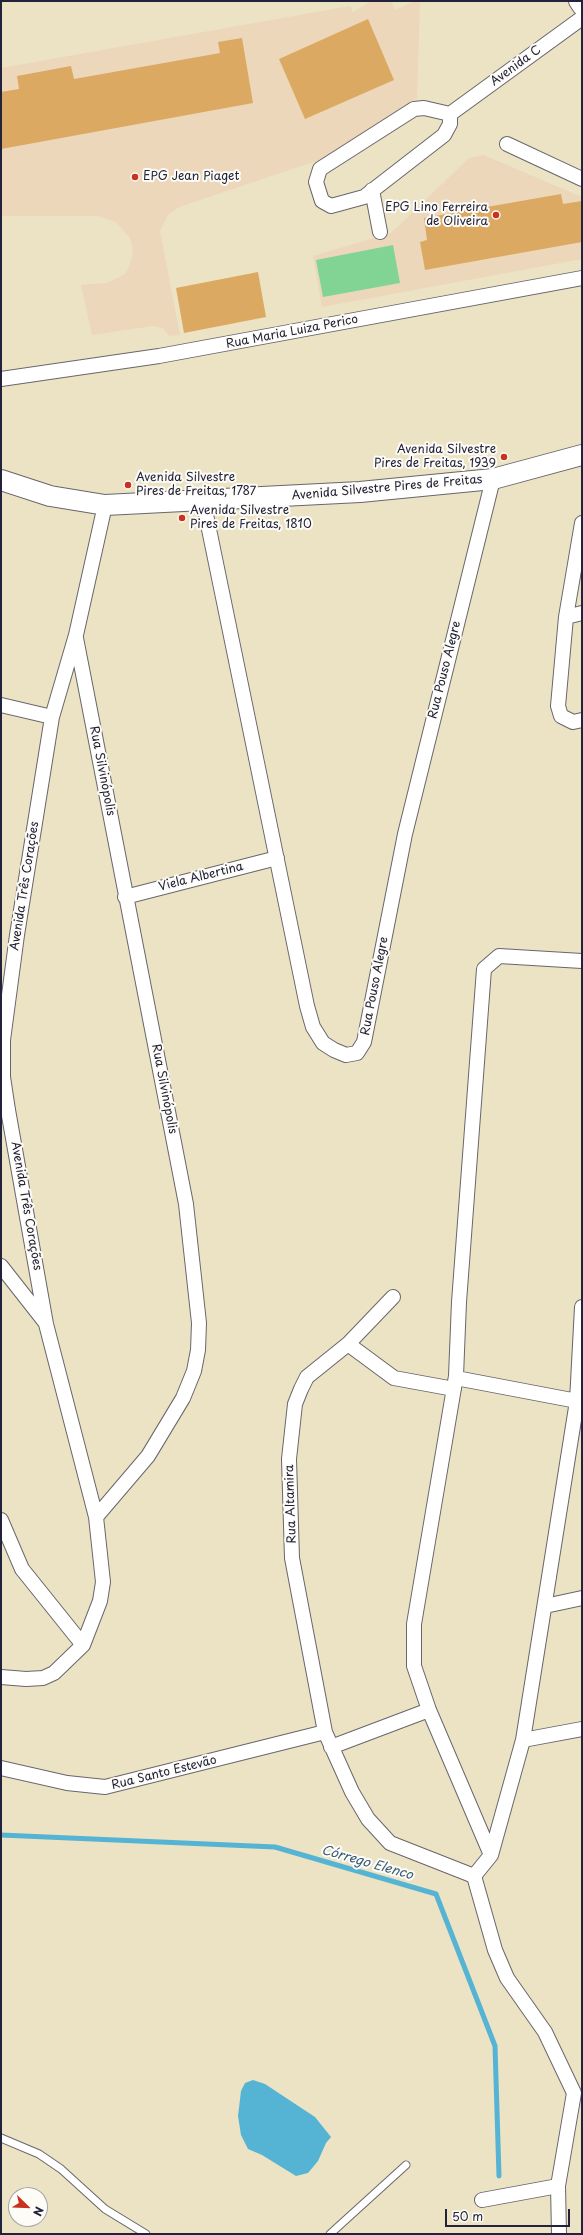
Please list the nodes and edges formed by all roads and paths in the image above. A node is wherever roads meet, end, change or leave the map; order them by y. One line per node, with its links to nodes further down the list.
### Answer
1 (578, 1): 2 (street)
2 (582, 7)
3 (582, 18): 4 (street, Avenida C)
4 (450, 114): 7 (street); 7 (street)
5 (507, 144): 6 (street)
6 (582, 179)
7 (372, 190): 8 (street)
8 (380, 232)
9 (582, 278): 10 (street, Rua Maria Luiza Perico)
10 (1, 380)
11 (582, 455): 12 (main road, Avenida Silvestre Pires de Freitas)
12 (493, 479): 14 (main road, Avenida Silvestre Pires de Freitas); 23 (street, Rua Pouso Alegre)
13 (1, 480): 15 (main road, Avenida Silvestre Pires de Freitas)
14 (203, 500): 15 (main road, Avenida Silvestre Pires de Freitas); 23 (street, Rua Pouso Alegre)
15 (105, 505): 19 (street, Avenida Três Corações)
16 (582, 523): 18 (street)
17 (582, 613): 18 (street)
18 (566, 617): 22 (street)
19 (76, 635): 21 (street, Avenida Três Corações); 24 (street, Rua Silvinópolis)
20 (1, 705): 21 (street)
21 (52, 717): 26 (street, Avenida Três Corações)
22 (582, 720)
23 (278, 858): 24 (street, Viela Albertina)
24 (125, 897): 34 (street, Rua Silvinópolis)
25 (582, 961): 32 (street)
26 (5, 996): 30 (street, Avenida Três Corações)
27 (1, 1266): 30 (street)
28 (393, 1297): 31 (street, Rua Altamira)
29 (582, 1308): 33 (street)
30 (46, 1324): 34 (street, Avenida Três Corações)
31 (348, 1344): 32 (street); 42 (street, Rua Altamira)
32 (455, 1383): 33 (street); 40 (street)
33 (577, 1400): 37 (street)
34 (96, 1517): 38 (street, Avenida Três Corações)
35 (1, 1520): 38 (street)
36 (582, 1598): 37 (street)
37 (545, 1606): 43 (street)
38 (82, 1645): 39 (street, Avenida Três Corações)
39 (1, 1677)
40 (429, 1710): 44 (street); 46 (street)
41 (582, 1729): 43 (street)
42 (325, 1732): 44 (street, Rua Altamira); 45 (street, Rua Santo Estevão)
43 (523, 1740): 46 (street)
44 (331, 1747): 47 (street)
45 (1, 1768)
46 (491, 1855): 47 (street)
47 (474, 1876): 48 (street)
48 (578, 2092): 51 (street)
49 (1, 2138): 53 (lane)
50 (406, 2165): 54 (lane)
51 (558, 2186): 52 (street); 55 (street)
52 (482, 2200)
53 (146, 2234)
54 (330, 2234)
55 (559, 2234)

